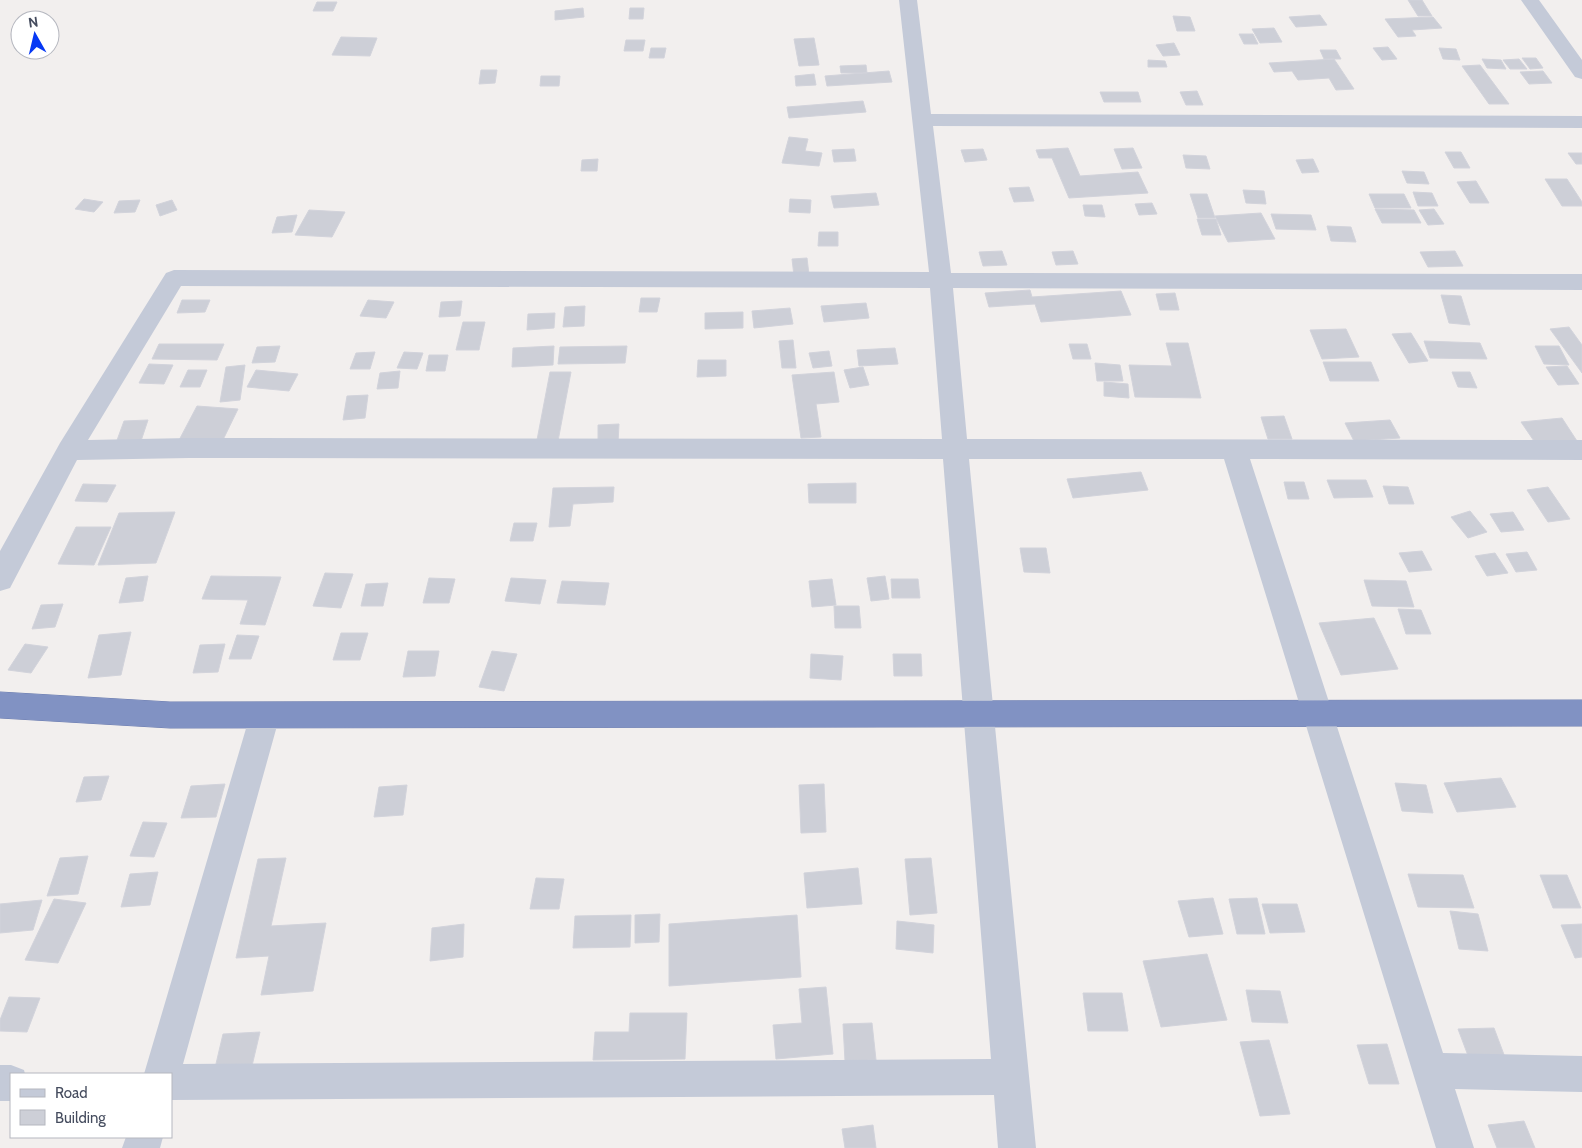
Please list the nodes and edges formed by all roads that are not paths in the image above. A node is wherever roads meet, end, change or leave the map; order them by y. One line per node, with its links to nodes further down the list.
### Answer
1 (908, 0): 4 (street)
2 (1530, 0): 3 (street)
3 (1582, 73)
4 (922, 120): 5 (street); 6 (street)
5 (1582, 122)
6 (941, 280): 7 (street); 8 (street); 10 (street)
7 (1582, 282)
8 (955, 448): 9 (street); 10 (street); 16 (street)
9 (1234, 449): 11 (street); 14 (street)
10 (69, 450): 12 (street)
11 (1582, 450)
12 (0, 580)
13 (0, 705): 17 (highway)
14 (1319, 713): 15 (highway); 16 (highway); 18 (street)
15 (1582, 713)
16 (977, 714): 17 (highway); 21 (street)
17 (265, 715): 19 (street)
18 (1431, 1071): 20 (street); 24 (street)
19 (162, 1073)
20 (1582, 1074)
21 (1010, 1076): 22 (street); 23 (street)
22 (172, 1082)
23 (1017, 1148)
24 (1455, 1148)

